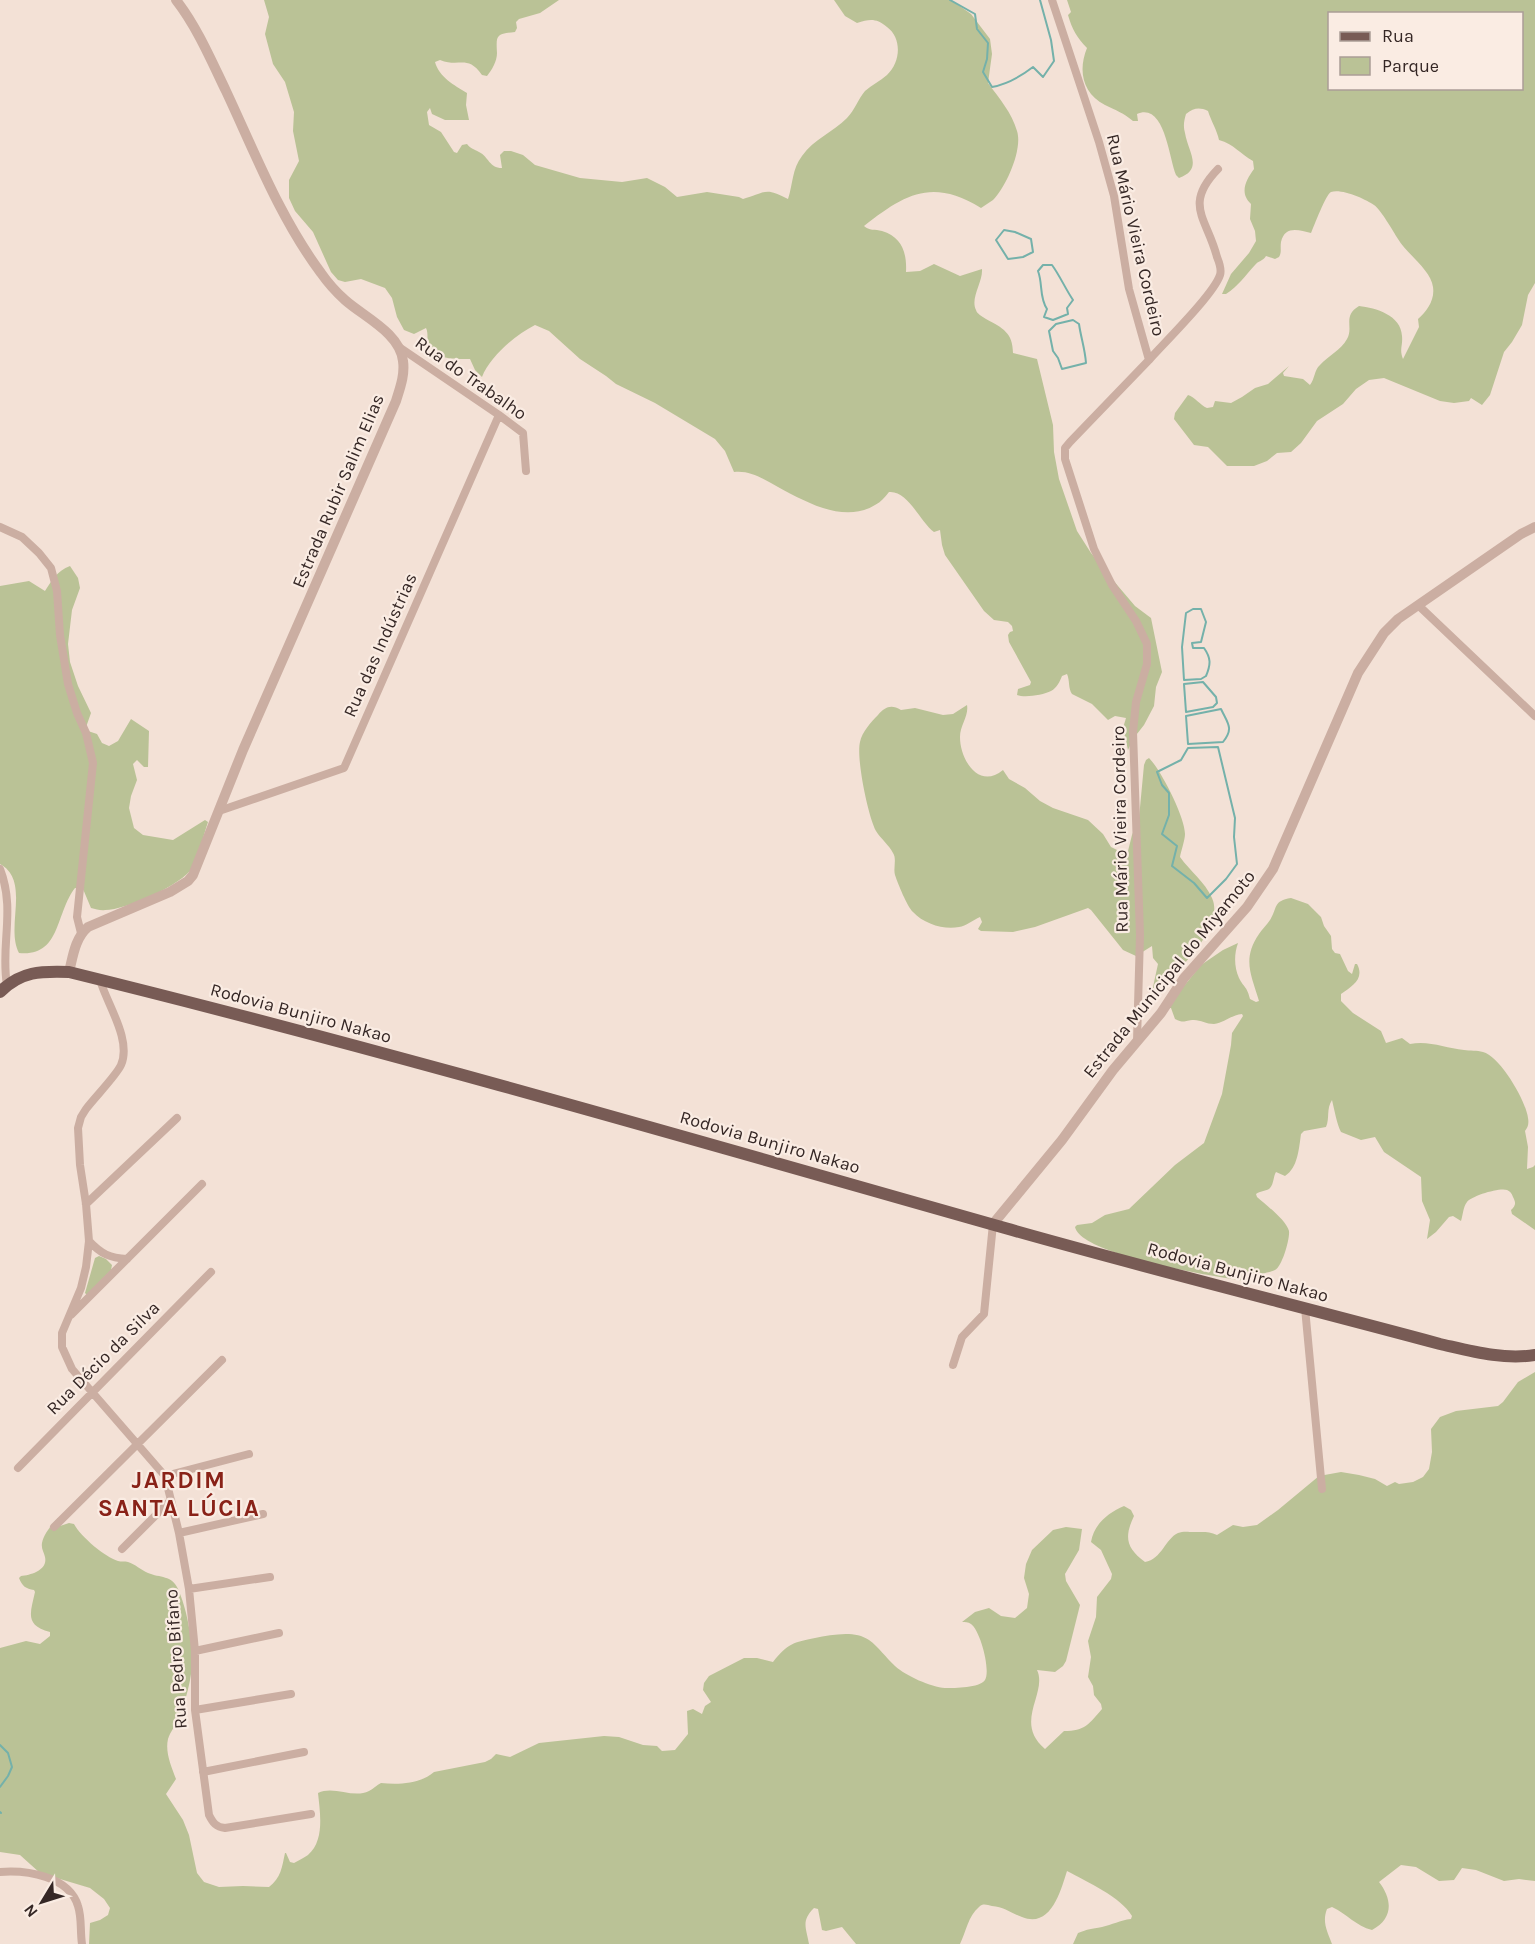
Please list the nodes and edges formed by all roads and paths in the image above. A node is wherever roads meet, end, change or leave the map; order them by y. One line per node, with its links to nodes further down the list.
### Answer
1 (176, 0): 4 (street)
2 (1052, 0): 5 (street, Rua Mário Vieira Cordeiro)
3 (1218, 169): 5 (street)
4 (399, 347): 6 (street, Rua do Trabalho); 12 (street, Estrada Rubir Salim Elias)
5 (1149, 360): 19 (street, Rua Mário Vieira Cordeiro)
6 (499, 415): 7 (street, Rua do Trabalho); 12 (street, Rua das Indústrias)
7 (526, 471)
8 (0, 527): 14 (street)
9 (1535, 527): 10 (street, Estrada Municipal do Miyamoto)
10 (1418, 605): 11 (street); 19 (street, Estrada Municipal do Miyamoto)
11 (1535, 716)
12 (219, 811): 14 (street, Estrada Rubir Salim Elias)
13 (0, 869): 15 (street)
14 (81, 933): 16 (street)
15 (1, 971): 18 (street)
16 (69, 972): 17 (main road, Rodovia Bunjiro Nakao); 18 (main road, Rodovia Bunjiro Nakao)
17 (100, 980): 22 (street, Rua Pedro Bifano); 23 (main road, Rodovia Bunjiro Nakao)
18 (3, 988)
19 (1137, 1041): 23 (street, Estrada Municipal do Miyamoto)
20 (177, 1118): 22 (street)
21 (202, 1184): 25 (street)
22 (86, 1204): 24 (street, Rua Pedro Bifano)
23 (993, 1224): 27 (main road, Rodovia Bunjiro Nakao); 31 (street)
24 (89, 1241): 25 (street); 28 (street, Rua Pedro Bifano)
25 (127, 1259): 28 (street)
26 (211, 1272): 32 (street, Rua Décio da Silva)
27 (1305, 1308): 29 (main road, Rodovia Bunjiro Nakao); 37 (street)
28 (66, 1320): 32 (street, Rua Pedro Bifano)
29 (1535, 1355)
30 (222, 1359): 33 (street)
31 (953, 1365)
32 (91, 1393): 33 (street, Rua Pedro Bifano); 35 (street, Rua Décio da Silva)
33 (137, 1443): 36 (street, Rua Pedro Bifano); 40 (street)
34 (249, 1454): 36 (street)
35 (18, 1468)
36 (165, 1476): 38 (street, Rua Pedro Bifano)
37 (1322, 1489)
38 (171, 1500): 41 (street, Rua Pedro Bifano); 42 (street)
39 (263, 1514): 41 (street)
40 (54, 1527)
41 (179, 1533): 44 (street, Rua Pedro Bifano)
42 (122, 1549)
43 (270, 1577): 44 (street)
44 (189, 1589): 46 (street, Rua Pedro Bifano)
45 (279, 1633): 46 (street)
46 (195, 1651): 48 (street, Rua Pedro Bifano)
47 (291, 1694): 48 (street)
48 (195, 1710): 50 (street, Rua Pedro Bifano)
49 (304, 1752): 50 (street)
50 (203, 1772): 51 (street, Rua Pedro Bifano)
51 (311, 1815)
52 (0, 1872): 53 (street)
53 (82, 1944)

